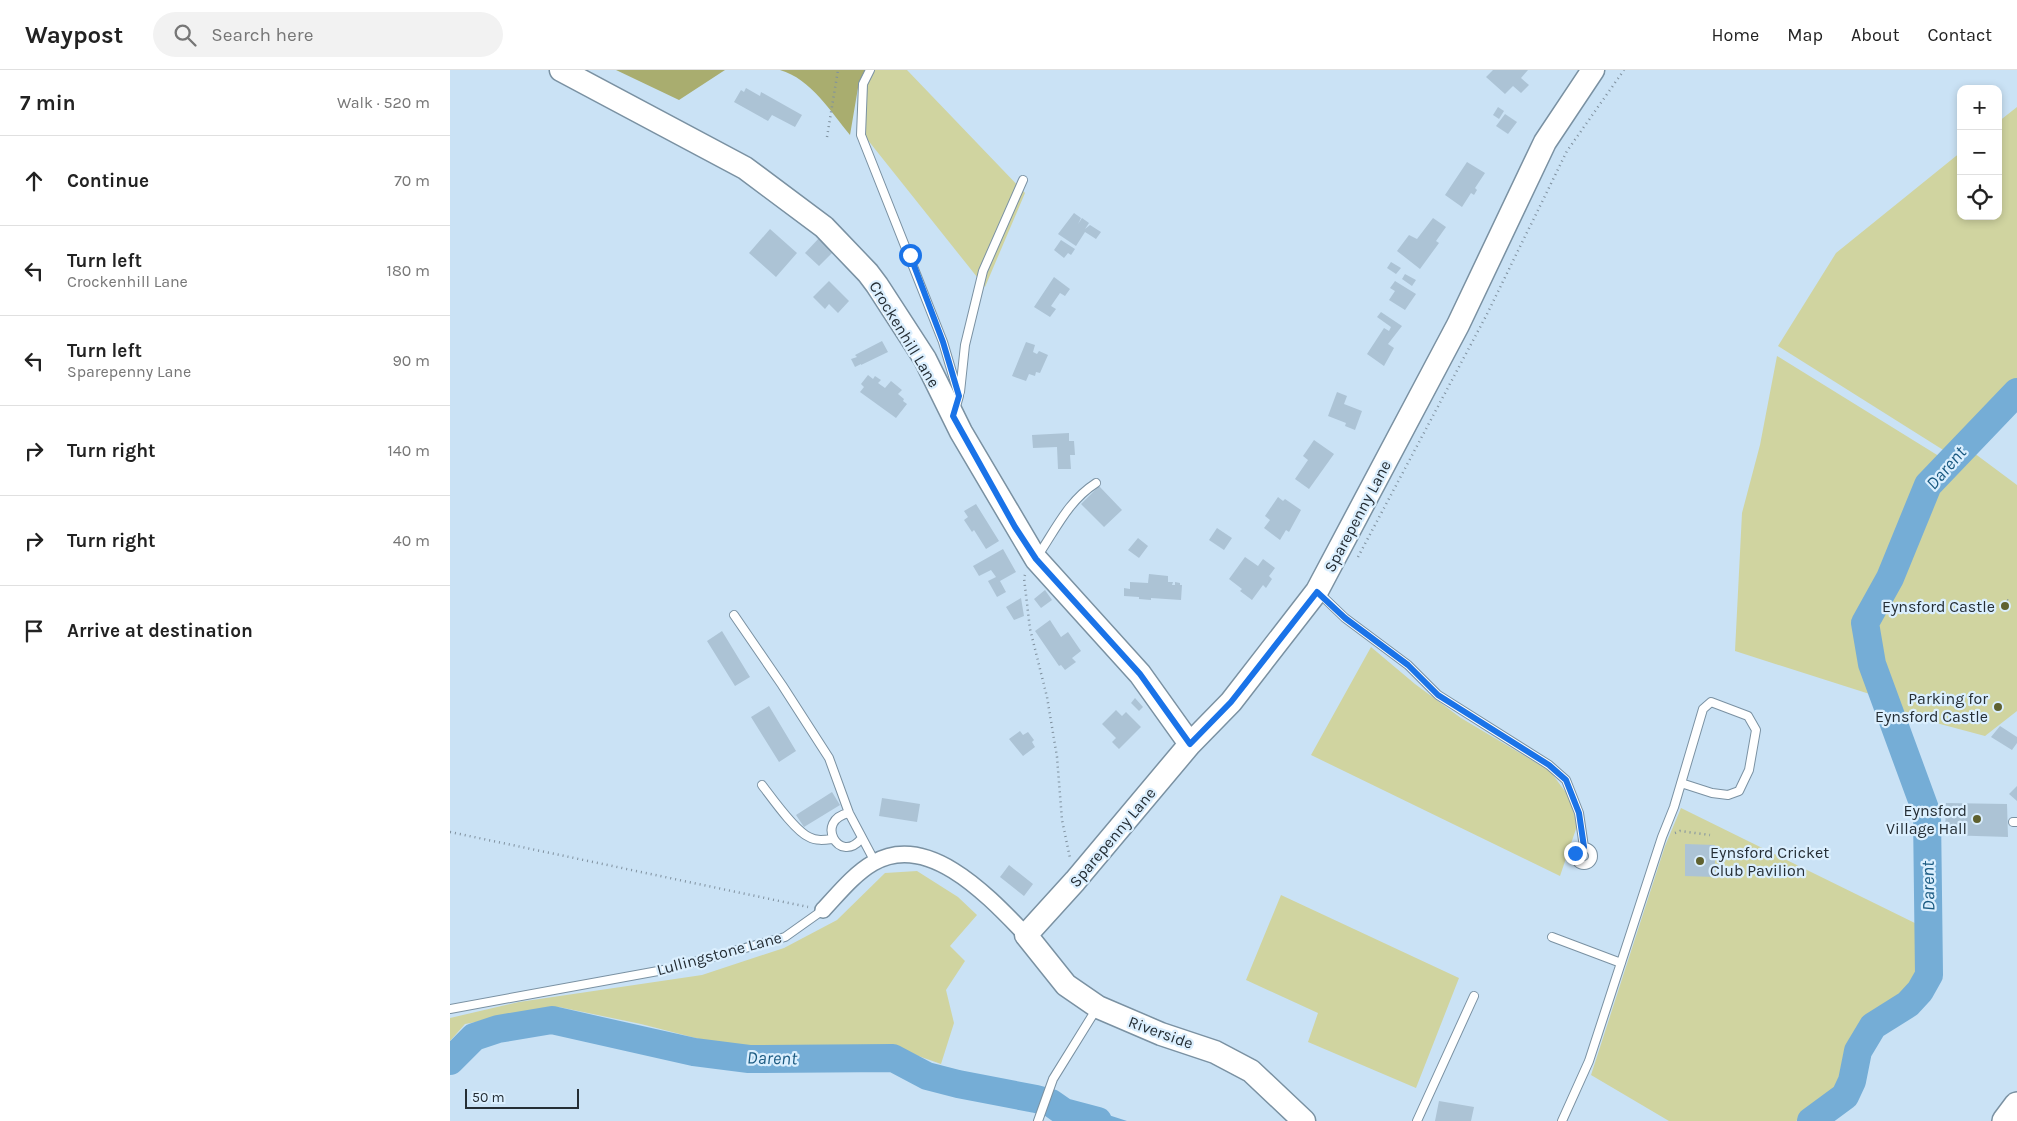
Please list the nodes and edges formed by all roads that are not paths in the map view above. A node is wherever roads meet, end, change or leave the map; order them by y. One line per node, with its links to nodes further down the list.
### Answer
1 (561, 70): 5 (street, Crockenhill Lane)
2 (870, 70): 5 (lane)
3 (1593, 70): 8 (street, Sparepenny Lane)
4 (1023, 180): 5 (lane)
5 (956, 406): 7 (street, Crockenhill Lane)
6 (1096, 483): 7 (lane)
7 (1037, 560): 10 (street, Crockenhill Lane)
8 (1317, 592): 10 (street, Sparepenny Lane); 16 (lane)
9 (734, 615): 13 (lane)
10 (1190, 744): 19 (street, Sparepenny Lane)
11 (1681, 783): 11 (lane); 21 (lane)
12 (762, 785): 14 (lane)
13 (849, 813): 14 (lane); 15 (lane)
14 (832, 838): 15 (lane)
15 (861, 839): 17 (lane)
16 (1584, 847)
17 (875, 862): 18 (street, Lullingstone Lane); 19 (street, Lullingstone Lane)
18 (823, 910): 24 (lane, Lullingstone Lane)
19 (1026, 935): 23 (street, Riverside)
20 (1552, 937): 21 (lane)
21 (1621, 963): 28 (lane)
22 (1474, 996): 27 (lane)
23 (1098, 1007): 25 (lane); 26 (street, Riverside)
24 (450, 1008)
25 (1038, 1119)
26 (1304, 1121)
27 (1417, 1121)
28 (1562, 1121)

